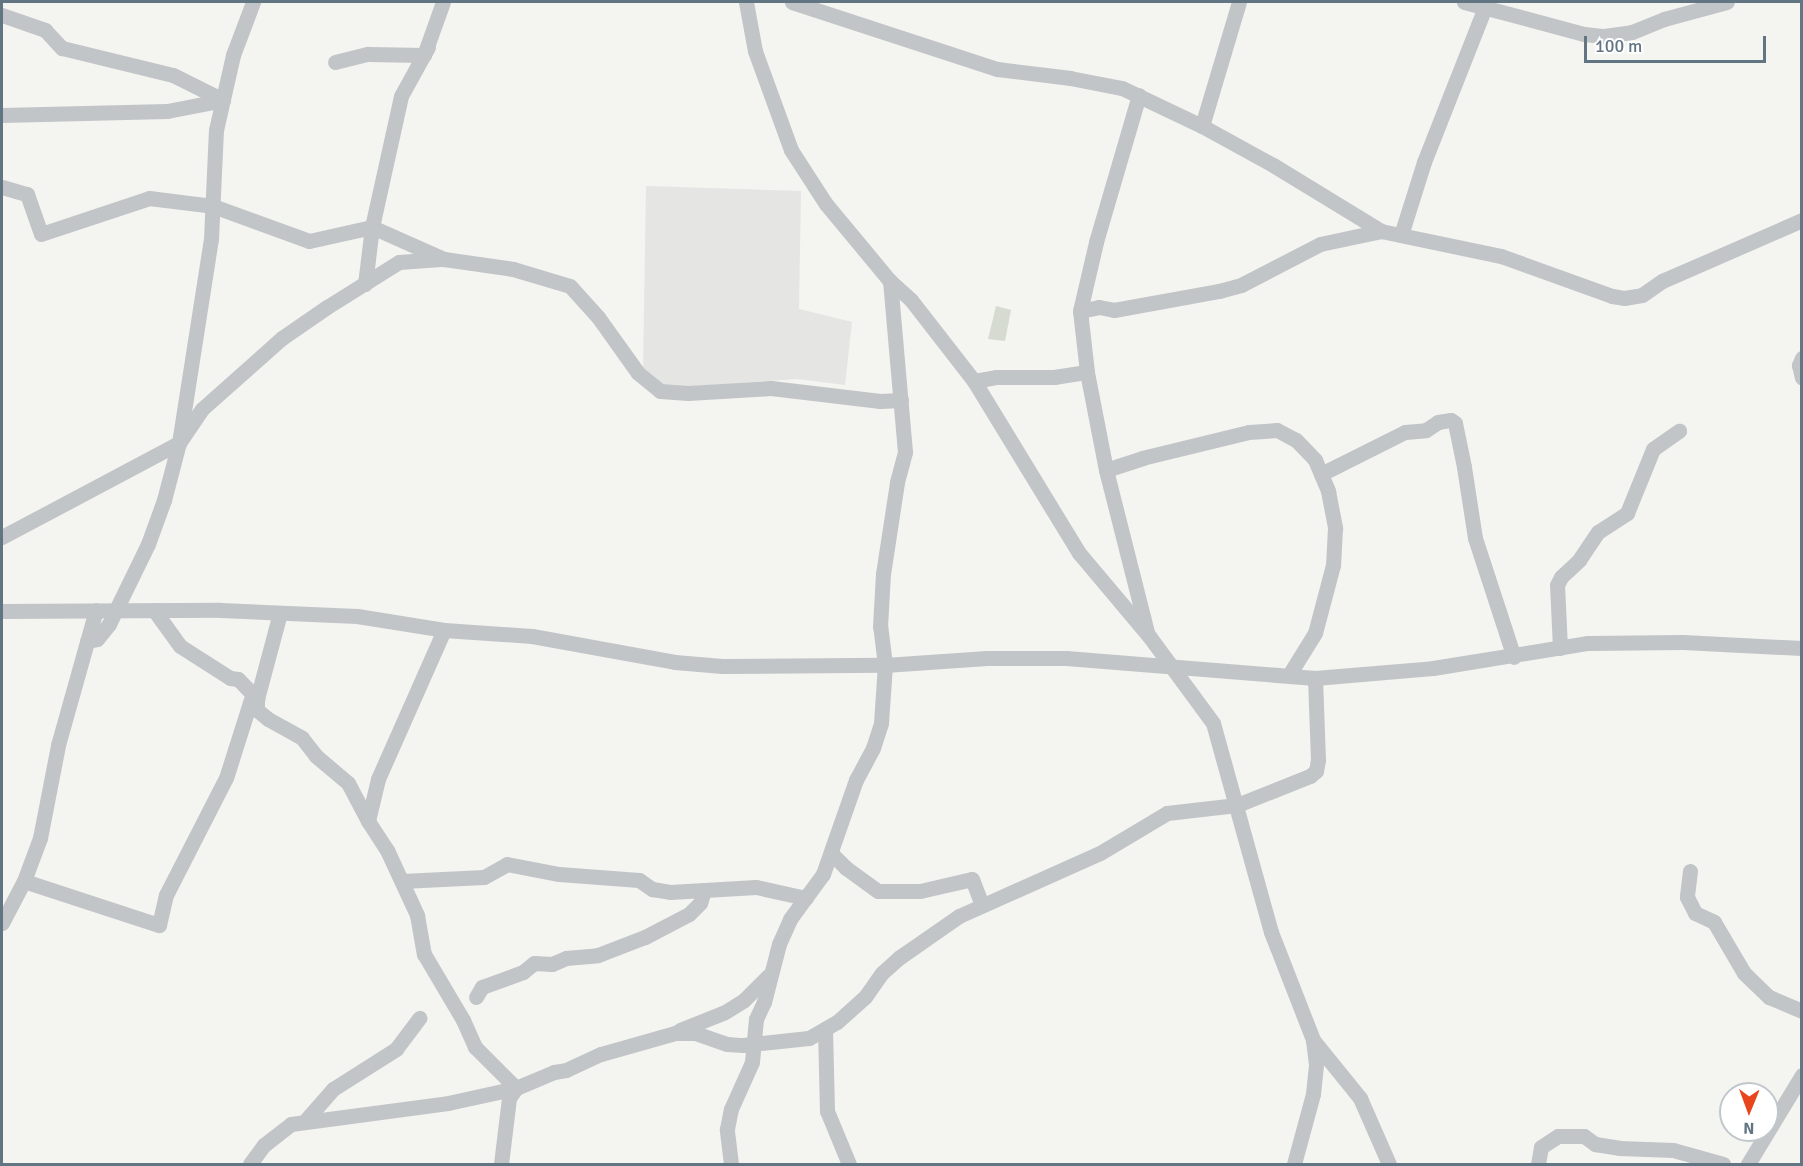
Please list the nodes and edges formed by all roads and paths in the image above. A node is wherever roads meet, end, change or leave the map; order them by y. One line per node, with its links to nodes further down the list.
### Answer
1 (253, 2): 13 (street)
2 (443, 2): 10 (street)
3 (746, 2): 23 (street)
4 (792, 2): 12 (street)
5 (1239, 2): 15 (street)
6 (1464, 2): 8 (street)
7 (1726, 2): 8 (street)
8 (1486, 4): 21 (street)
9 (2, 15): 13 (street)
10 (428, 47): 11 (street); 19 (street)
11 (335, 62)
12 (1139, 95): 15 (street); 25 (street)
13 (223, 99): 14 (street); 17 (street)
14 (2, 115)
15 (1202, 126): 20 (street)
16 (2, 187): 17 (street)
17 (213, 206): 19 (street); 32 (street)
18 (1802, 220): 21 (street)
19 (372, 227): 22 (street); 24 (street)
20 (1381, 231): 21 (street); 25 (street)
21 (1401, 235)
22 (444, 259): 24 (street); 30 (street)
23 (890, 281): 29 (street); 30 (street)
24 (365, 284): 32 (street)
25 (1080, 310): 27 (street)
26 (1802, 358): 28 (street)
27 (1087, 372): 29 (street); 33 (street)
28 (1802, 378)
29 (974, 381): 42 (street)
30 (901, 400): 47 (street)
31 (1679, 431): 44 (street)
32 (179, 443): 35 (street); 37 (street)
33 (1106, 470): 34 (street); 42 (street)
34 (1321, 474): 46 (street); 49 (street)
35 (2, 537)
36 (96, 610): 37 (street); 39 (street); 43 (street)
37 (114, 610): 38 (street); 43 (street)
38 (154, 610): 40 (street); 51 (street)
39 (2, 611)
40 (280, 613): 41 (street); 51 (street)
41 (444, 630): 47 (street); 53 (street)
42 (1149, 636): 48 (street)
43 (87, 641): 56 (street)
44 (1560, 648): 45 (street); 46 (street)
45 (1802, 648)
46 (1514, 657): 50 (street)
47 (885, 665): 48 (street); 54 (street)
48 (1169, 665): 49 (street); 52 (street)
49 (1289, 675): 50 (street)
50 (1315, 678): 52 (street)
51 (255, 696): 53 (street); 56 (street)
52 (1238, 805): 60 (street); 68 (street)
53 (368, 821): 57 (street)
54 (832, 854): 59 (street); 60 (street)
55 (1690, 871): 64 (street)
56 (24, 881): 61 (street)
57 (402, 881): 58 (street); 71 (street)
58 (704, 891): 59 (street); 63 (street)
59 (806, 898): 62 (street)
60 (982, 905): 66 (street)
61 (2, 923)
62 (770, 974): 67 (street); 69 (street)
63 (476, 997)
64 (1802, 1011)
65 (419, 1018): 72 (street)
66 (825, 1029): 69 (street); 76 (street)
67 (675, 1033): 69 (street); 71 (street)
68 (1313, 1040): 77 (street); 78 (street)
69 (753, 1043): 75 (street)
70 (1802, 1075): 81 (street)
71 (516, 1088): 72 (street); 74 (street)
72 (305, 1121): 73 (street)
73 (250, 1164)
74 (501, 1164)
75 (731, 1164)
76 (849, 1164)
77 (1294, 1164)
78 (1389, 1164)
79 (1538, 1164): 80 (street)
80 (1723, 1164)
81 (1748, 1164)

